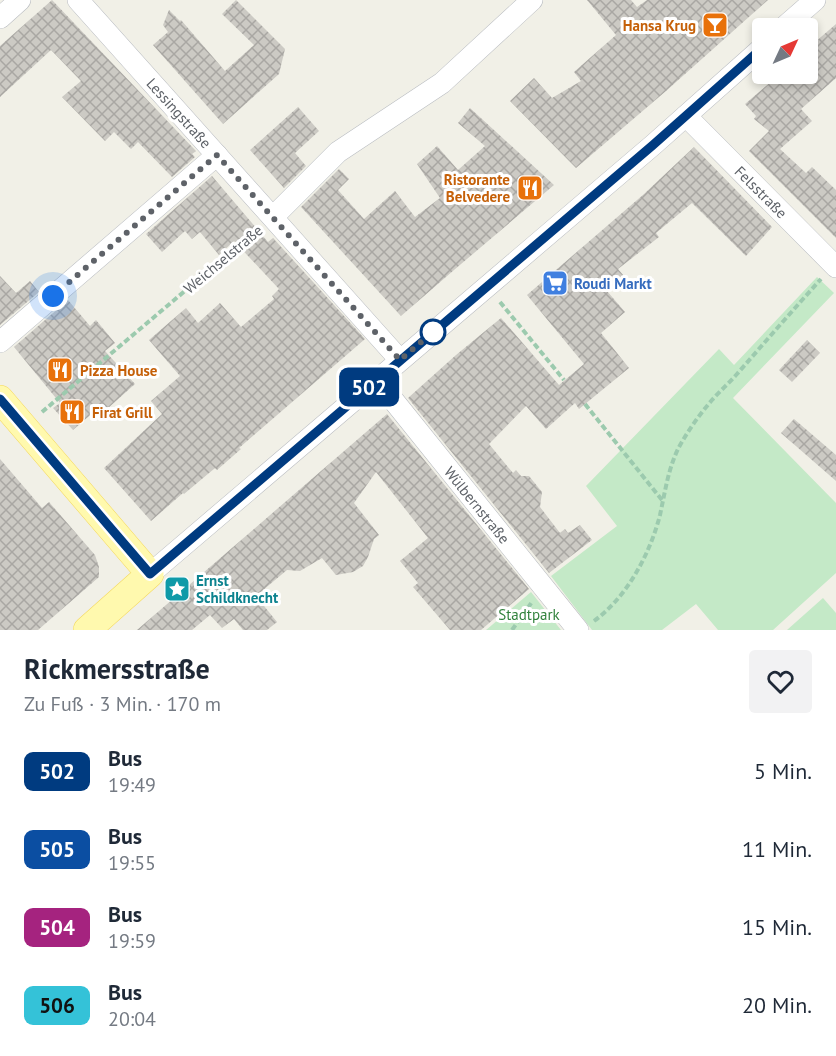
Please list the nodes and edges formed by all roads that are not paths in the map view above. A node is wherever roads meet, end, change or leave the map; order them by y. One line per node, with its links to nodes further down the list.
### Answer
1 (20, 0): 5 (street)
2 (78, 0): 9 (street, Lessingstraße)
3 (532, 0): 10 (street, Weichselstraße)
4 (815, 0): 6 (street)
5 (0, 18)
6 (794, 18)
7 (752, 57): 8 (street)
8 (686, 116): 11 (street, Felsstraße); 13 (street)
9 (217, 155): 10 (street, Lessingstraße); 12 (street)
10 (273, 217): 13 (street, Lessingstraße)
11 (835, 266)
12 (0, 342)
13 (400, 360): 14 (street)
14 (377, 380): 16 (street); 17 (street, Wülbernstraße)
15 (0, 399): 16 (main road)
16 (150, 574): 18 (main road)
17 (583, 627)
18 (87, 630)

